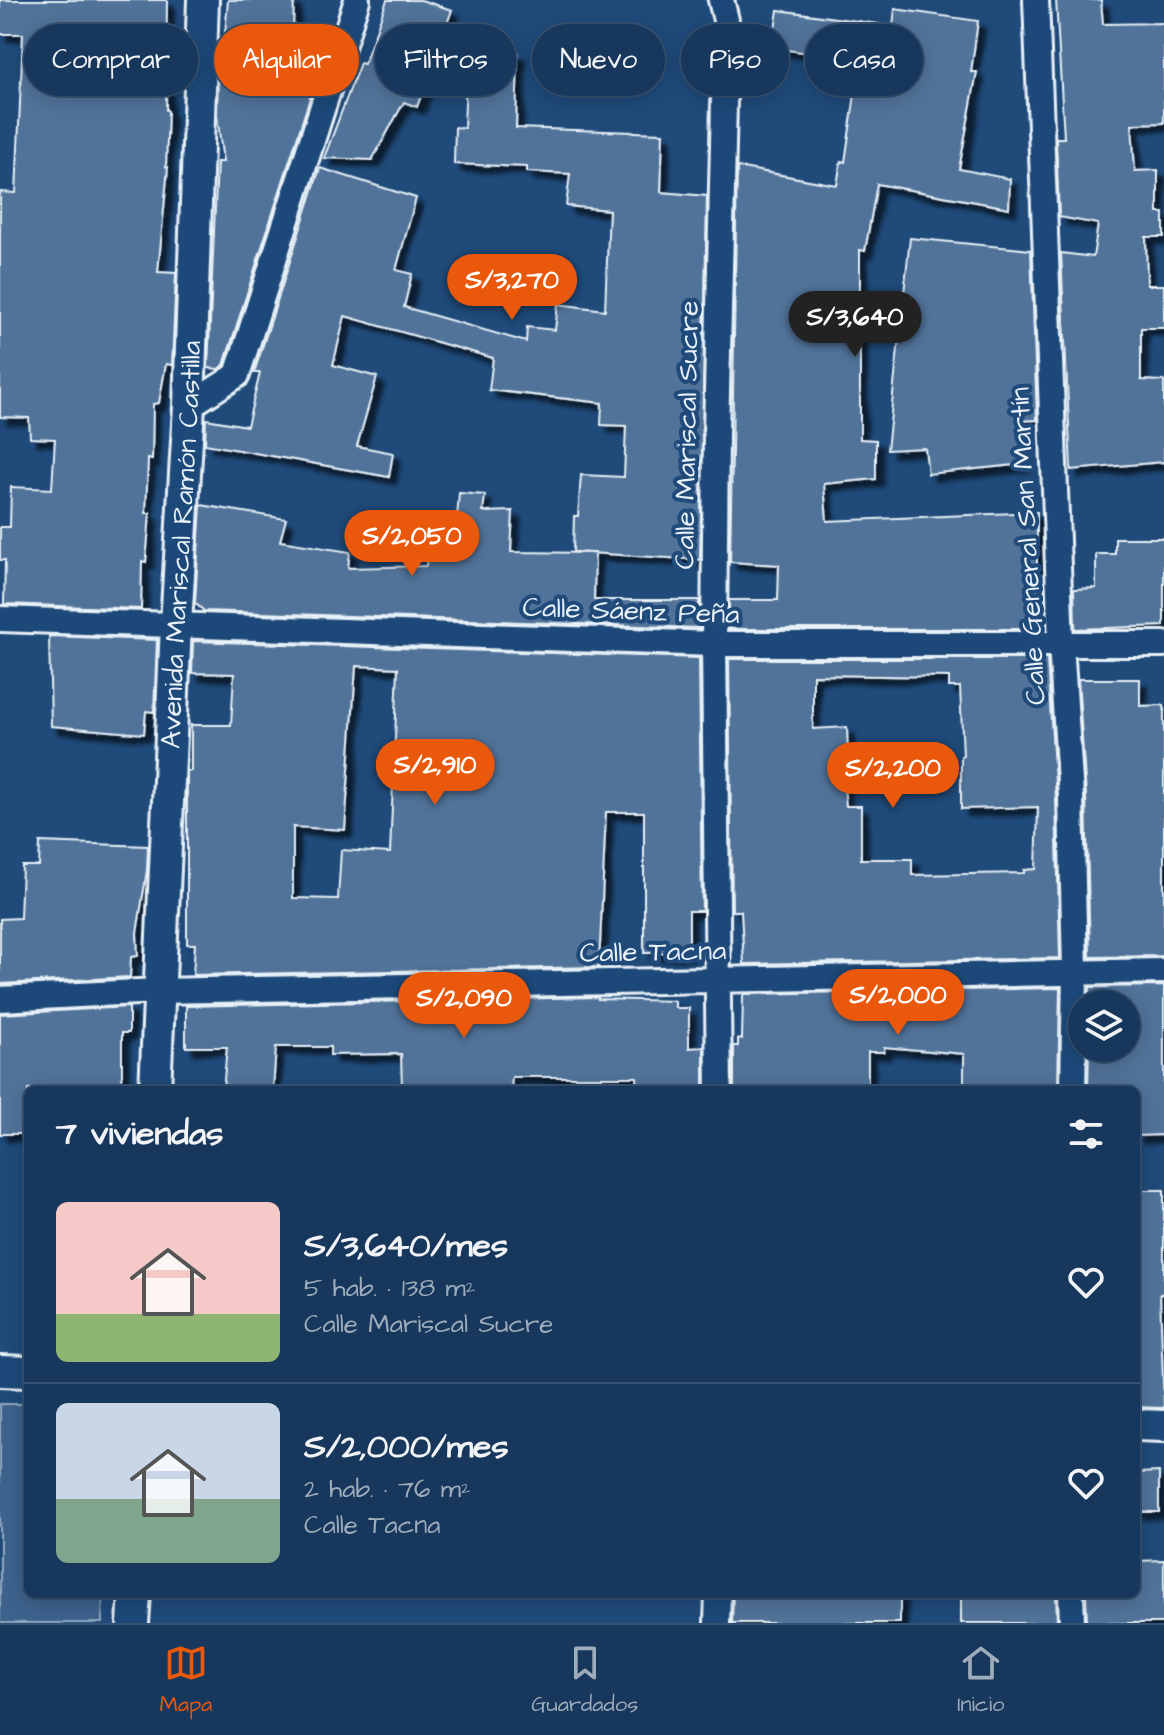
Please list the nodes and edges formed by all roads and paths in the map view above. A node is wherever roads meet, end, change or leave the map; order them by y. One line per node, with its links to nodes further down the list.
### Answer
1 (203, 0): 5 (street, Avenida Mariscal Ramón Castilla)
2 (357, 0): 5 (street)
3 (1036, 0): 9 (street, Calle General San Martín)
4 (728, 7): 8 (street, Calle Mariscal Sucre)
5 (189, 406): 7 (street, Avenida Mariscal Ramón Castilla)
6 (0, 619): 7 (street, Calle Sáenz Peña)
7 (176, 625): 8 (street, Calle Sáenz Peña); 14 (street, Avenida Mariscal Ramón Castilla)
8 (714, 644): 9 (street, Calle Sáenz Peña); 13 (street, Calle Mariscal Sucre)
9 (1061, 644): 10 (street, Calle Sáenz Peña); 11 (street, Calle General San Martín)
10 (1164, 644)
11 (1075, 971): 12 (street, Calle Tacna); 13 (street, Calle Tacna); 18 (street, Calle General San Martín)
12 (1164, 971)
13 (718, 981): 14 (street, Calle Tacna); 17 (street, Calle Mariscal Sucre)
14 (158, 991): 15 (street, Calle Tacna); 16 (street, Avenida Mariscal Ramón Castilla)
15 (0, 999)
16 (155, 1086)
17 (719, 1086)
18 (1073, 1086)
19 (0, 1371): 20 (street)
20 (24, 1372)
21 (1140, 1425): 22 (street)
22 (1164, 1426)
23 (135, 1598): 26 (street)
24 (718, 1598): 27 (street)
25 (1071, 1598): 28 (street)
26 (133, 1623)
27 (717, 1623)
28 (1072, 1623)

